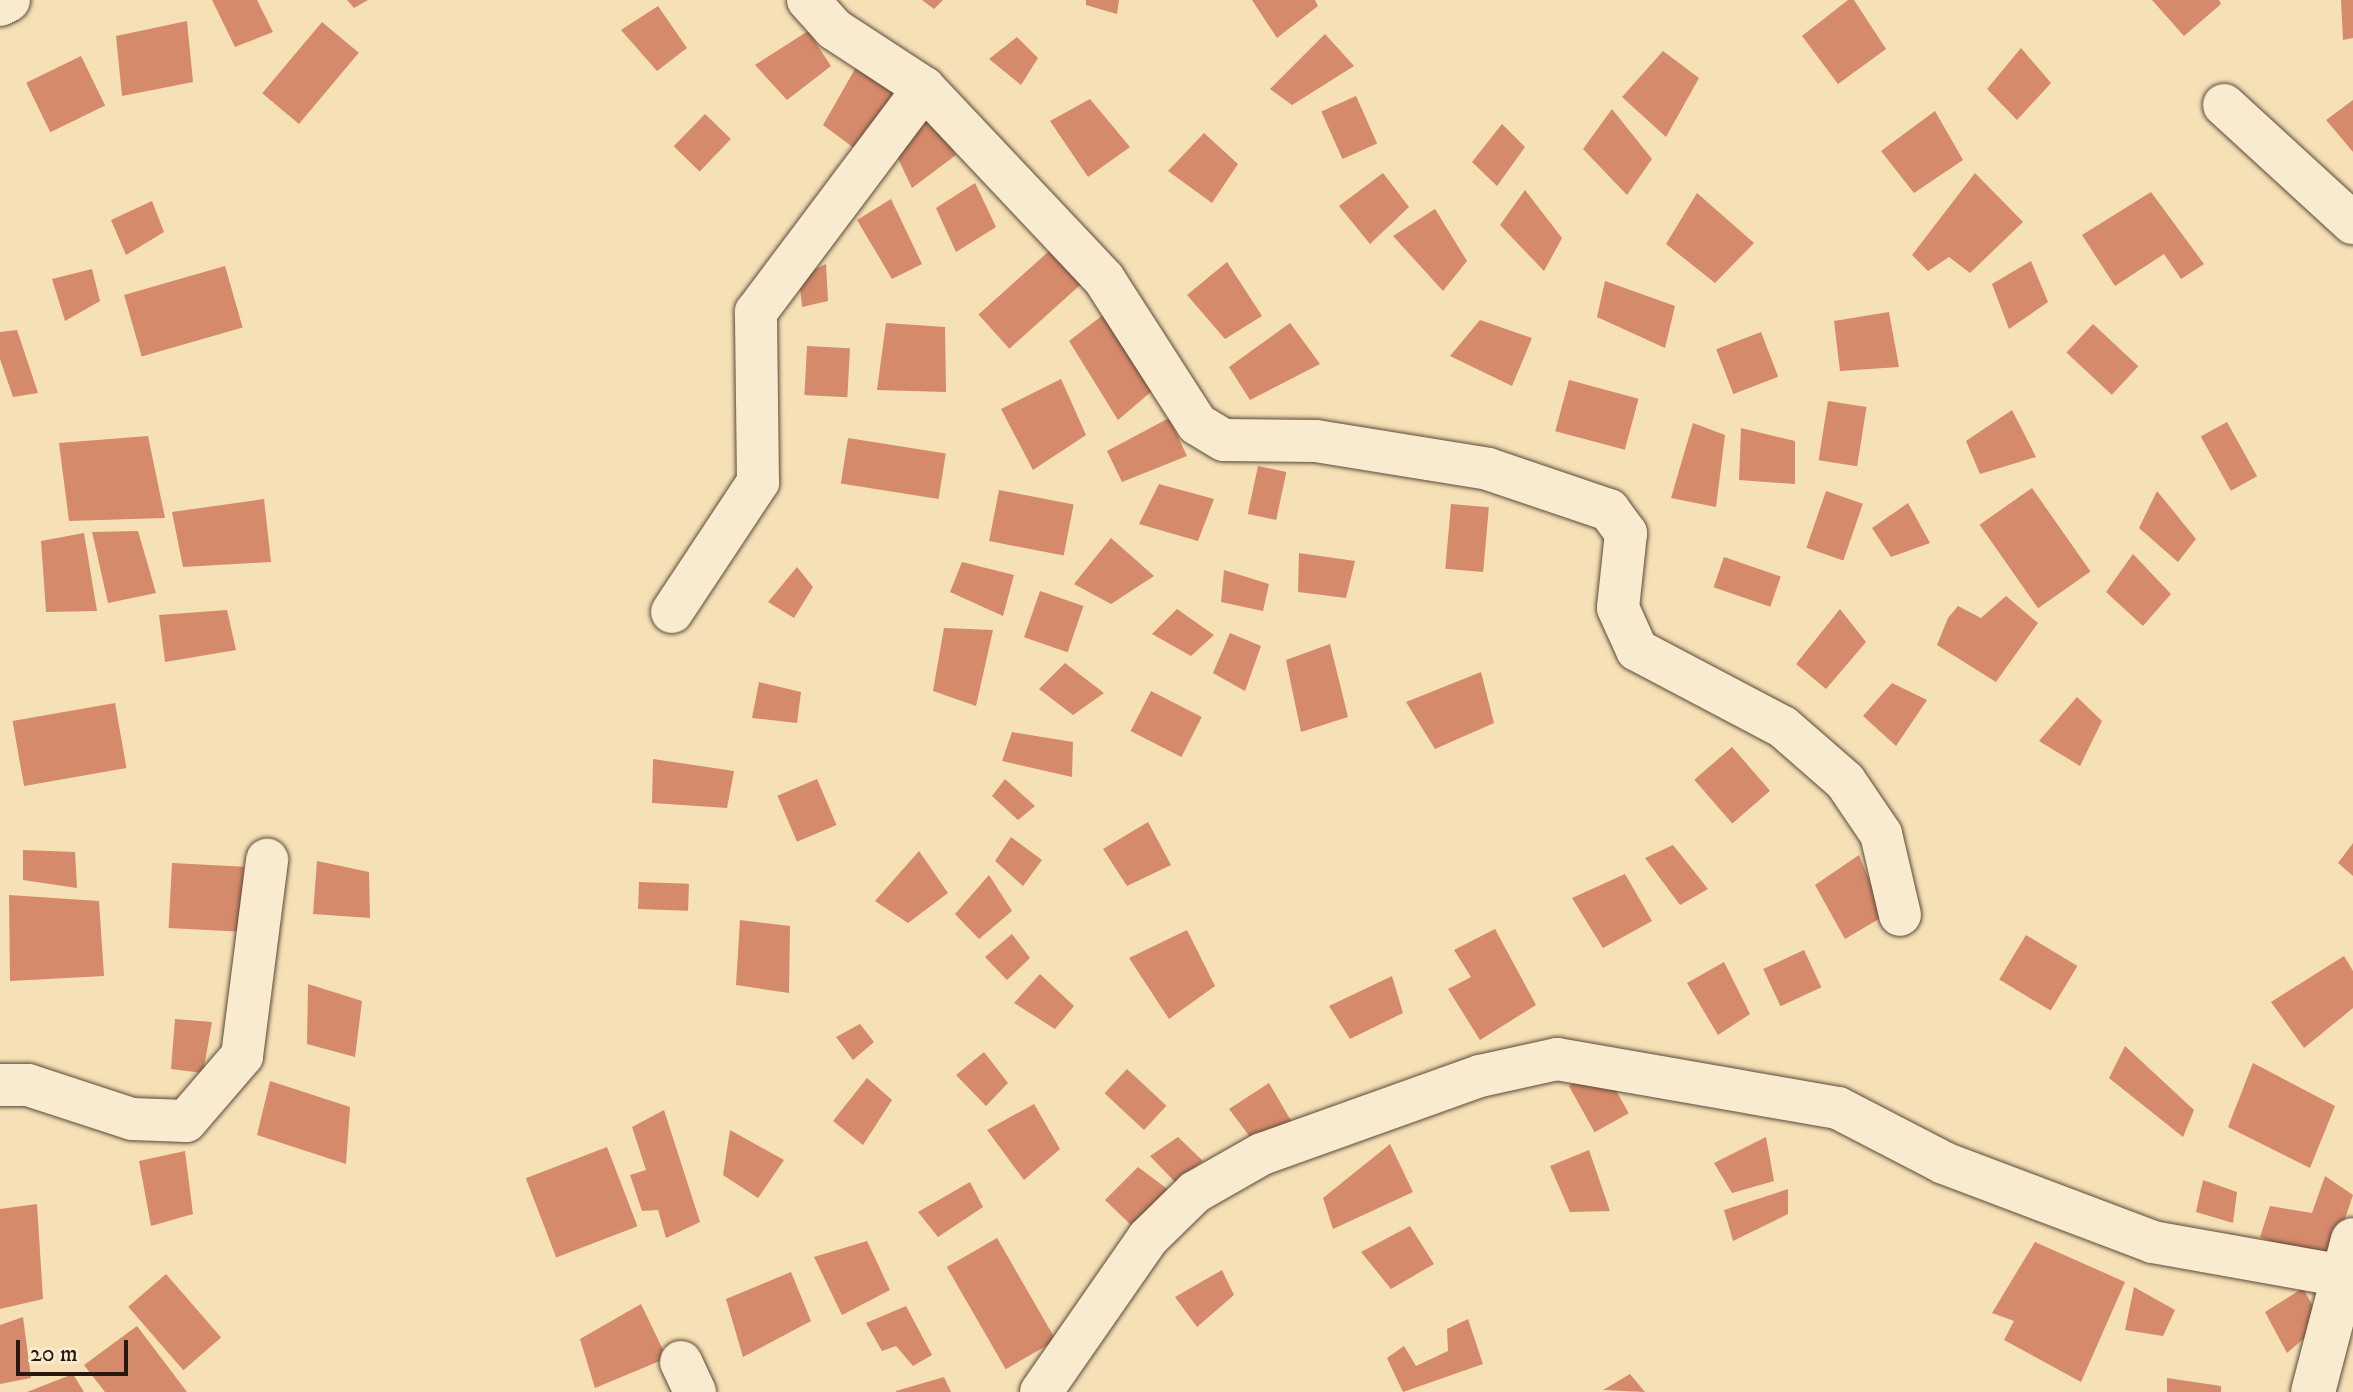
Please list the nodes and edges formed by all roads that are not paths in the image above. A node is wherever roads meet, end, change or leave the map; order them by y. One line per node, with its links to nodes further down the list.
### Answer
1 (8, 0): 3 (street)
2 (808, 0): 4 (street)
3 (0, 4)
4 (924, 88): 7 (street); 9 (street)
5 (2224, 105): 6 (street)
6 (2353, 223)
7 (672, 612)
8 (267, 860): 10 (street)
9 (1900, 915)
10 (0, 1085)
11 (2348, 1258): 12 (street); 13 (street)
12 (1041, 1392)
13 (2313, 1392)

